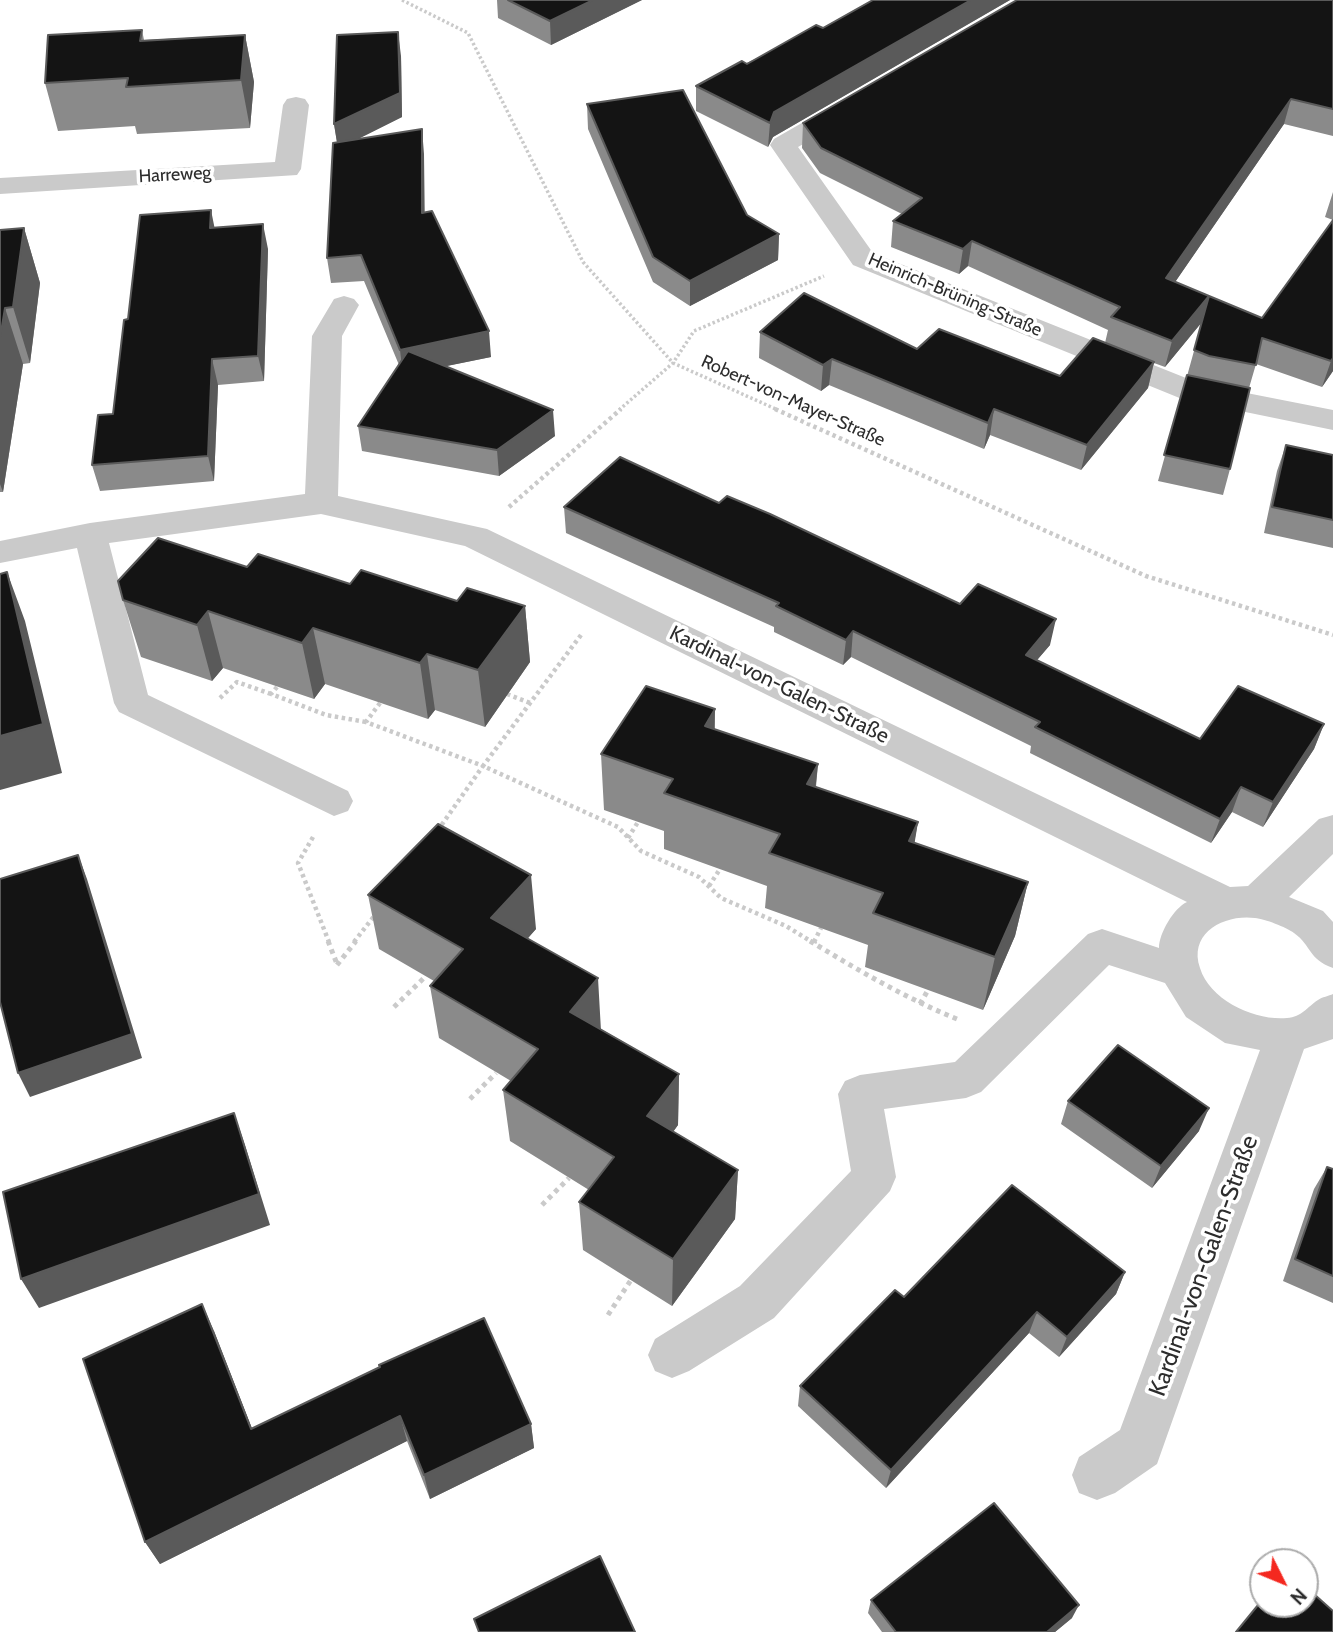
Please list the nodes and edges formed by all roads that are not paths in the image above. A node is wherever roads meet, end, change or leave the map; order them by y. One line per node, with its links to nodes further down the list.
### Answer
1 (866, 96): 5 (street, Heinrich-Brüning-Straße)
2 (296, 105): 3 (street, Harreweg)
3 (0, 186)
4 (344, 305): 6 (street)
5 (1333, 420)
6 (321, 503): 7 (street, Kardinal-von-Galen-Straße); 11 (street, Kardinal-von-Galen-Straße)
7 (90, 534): 8 (street, Kardinal-von-Galen-Straße); 9 (street)
8 (0, 552)
9 (334, 801)
10 (1333, 830): 11 (street)
11 (1242, 902): 12 (street, Kardinal-von-Galen-Straße); 13 (street)
12 (1333, 951)
13 (1179, 971): 15 (street); 16 (street)
14 (1333, 1012): 15 (street)
15 (1287, 1036): 17 (street, Kardinal-von-Galen-Straße)
16 (672, 1355)
17 (1097, 1475)

